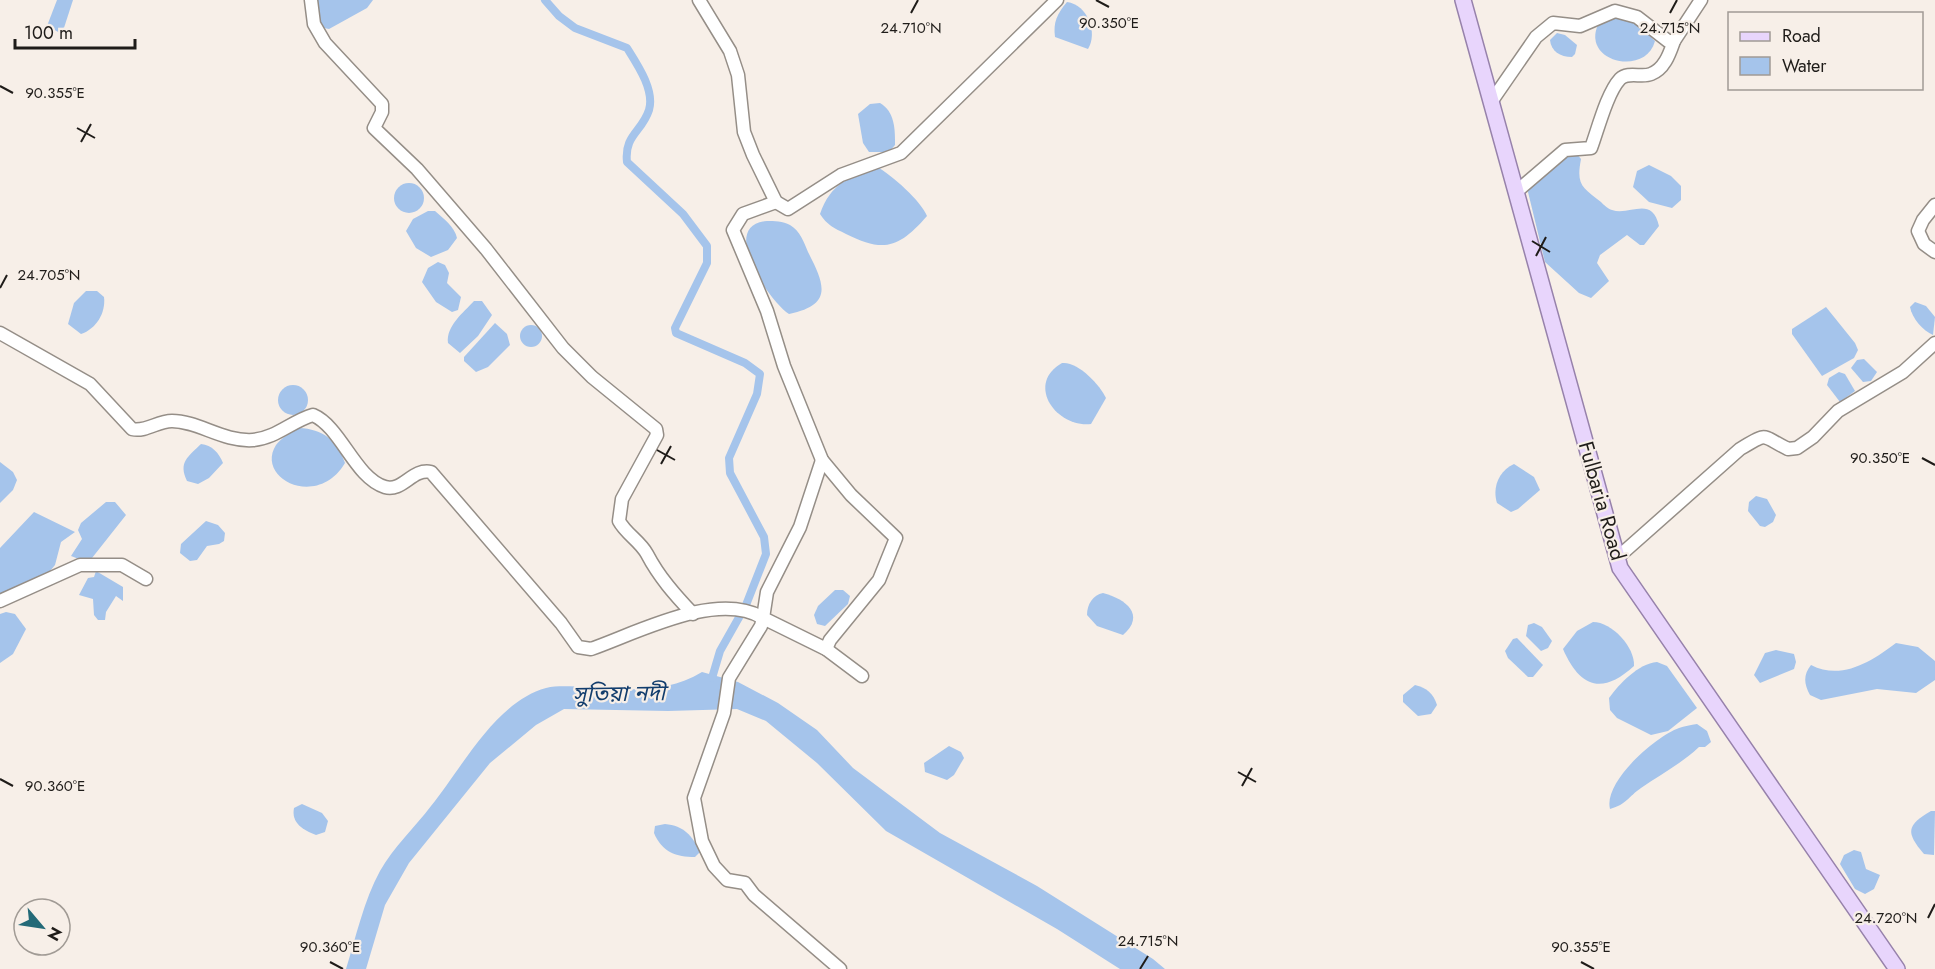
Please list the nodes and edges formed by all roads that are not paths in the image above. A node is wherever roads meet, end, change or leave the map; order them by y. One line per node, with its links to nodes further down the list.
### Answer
1 (311, 0): 18 (street)
2 (699, 0): 9 (street)
3 (1057, 0): 9 (street)
4 (1463, 0): 7 (main road, Fulbaria Road)
5 (1701, 0): 6 (street)
6 (1674, 41): 7 (street); 8 (street)
7 (1491, 102): 8 (main road, Fulbaria Road)
8 (1516, 192): 15 (main road, Fulbaria Road)
9 (776, 202): 14 (street)
10 (1935, 205): 11 (street)
11 (1935, 252)
12 (0, 333): 18 (street)
13 (1935, 343): 15 (street)
14 (822, 460): 19 (street); 20 (street)
15 (1617, 558): 23 (main road, Fulbaria Road)
16 (146, 579): 17 (street)
17 (0, 601)
18 (693, 614): 19 (street)
19 (763, 618): 20 (street); 22 (street)
20 (826, 648): 21 (street)
21 (862, 676)
22 (840, 969)
23 (1898, 969)

